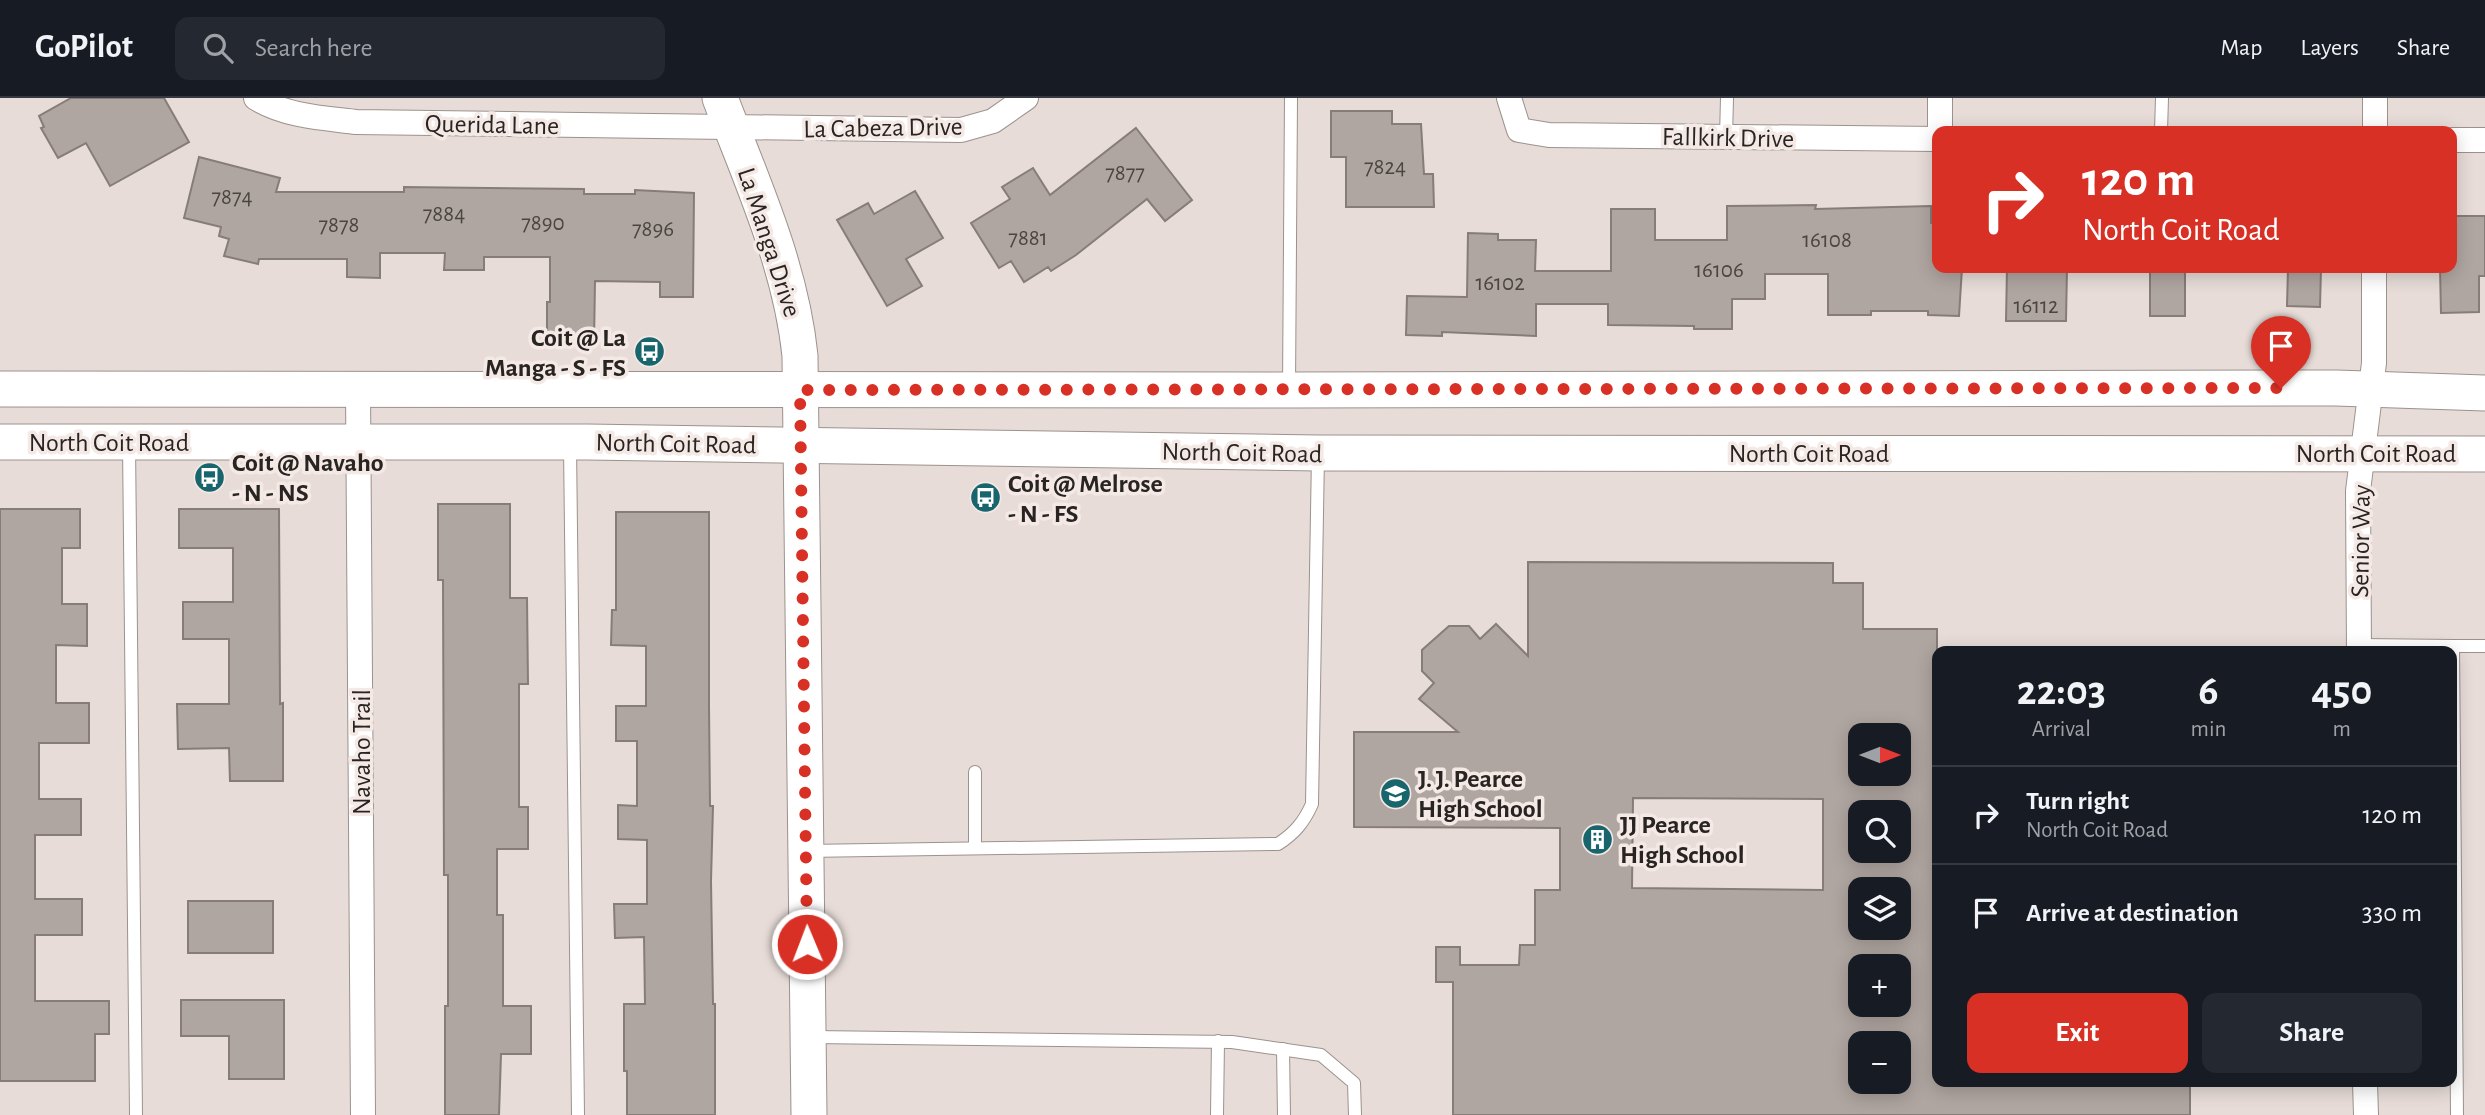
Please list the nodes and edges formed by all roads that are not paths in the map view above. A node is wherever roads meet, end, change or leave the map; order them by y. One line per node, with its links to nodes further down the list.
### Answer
1 (256, 98): 9 (street, Querida Lane)
2 (1026, 98): 9 (street, La Cabeza Drive)
3 (1291, 98): 22 (lane)
4 (1509, 98): 13 (street, Fallkirk Drive)
5 (1727, 98): 13 (lane)
6 (1940, 98): 10 (street)
7 (2162, 98): 11 (lane)
8 (2375, 98): 12 (street)
9 (726, 113): 21 (main road, La Manga Drive)
10 (1940, 126)
11 (2161, 126)
12 (2375, 126)
13 (1726, 137): 14 (street, Fallkirk Drive)
14 (1932, 139)
15 (2457, 140): 16 (street)
16 (2485, 140)
17 (2374, 273): 20 (street, Senior Way)
18 (0, 389): 19 (main road, North Coit Road)
19 (358, 389): 21 (main road, North Coit Road); 25 (street, Navaho Trail)
20 (2372, 389): 22 (main road, North Coit Road); 23 (main road, North Coit Road); 30 (street, Senior Way)
21 (800, 390): 22 (main road, North Coit Road); 28 (main road, La Manga Drive)
22 (1289, 390)
23 (2485, 393)
24 (0, 442): 27 (main road, North Coit Road)
25 (358, 442): 26 (main road, North Coit Road); 27 (main road, North Coit Road); 44 (street, Navaho Trail)
26 (570, 442): 28 (main road, North Coit Road); 45 (lane)
27 (129, 443): 43 (lane)
28 (802, 446): 29 (main road, North Coit Road); 37 (main road, La Manga Drive)
29 (1318, 453): 30 (main road, North Coit Road); 36 (lane)
30 (2364, 453): 31 (main road, North Coit Road); 32 (street, Senior Way)
31 (2485, 454)
32 (2359, 646)
33 (2453, 646): 34 (lane)
34 (2485, 646)
35 (975, 772): 36 (lane)
36 (975, 848): 37 (lane)
37 (806, 851): 38 (main road, La Manga Drive)
38 (808, 1037): 39 (lane); 46 (main road, La Manga Drive)
39 (1218, 1041): 40 (lane); 47 (lane)
40 (1283, 1049): 48 (lane); 49 (lane)
41 (2365, 1087): 50 (street)
42 (2457, 1087): 51 (lane)
43 (136, 1115)
44 (363, 1115)
45 (578, 1115)
46 (809, 1115)
47 (1217, 1115)
48 (1284, 1115)
49 (1354, 1115)
50 (2366, 1115)
51 (2457, 1115)

